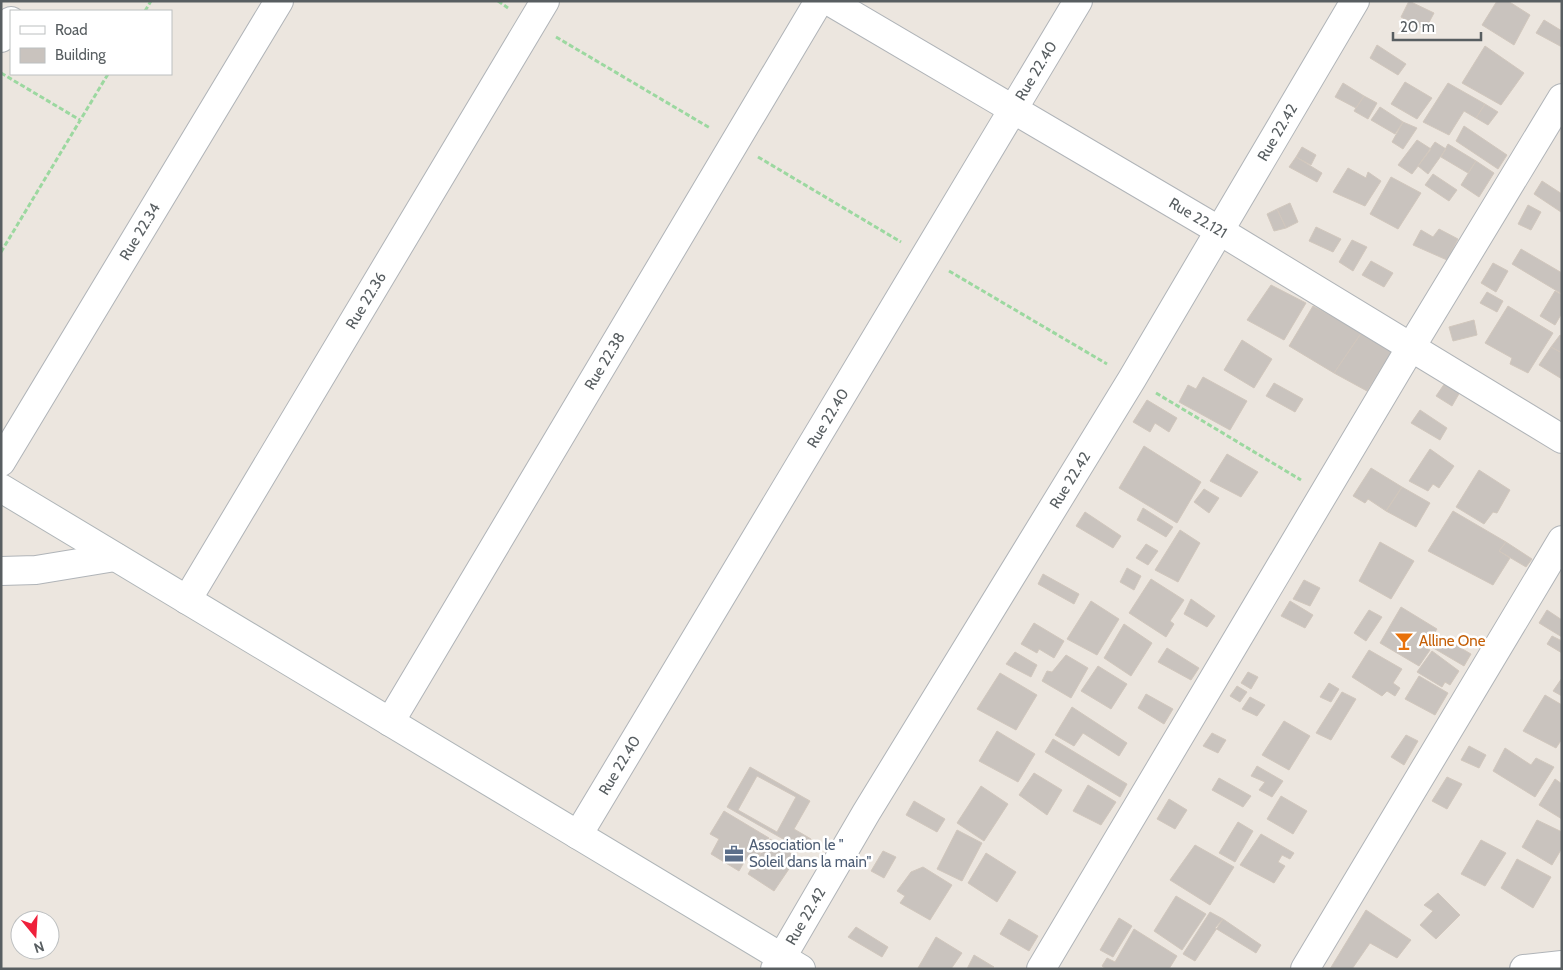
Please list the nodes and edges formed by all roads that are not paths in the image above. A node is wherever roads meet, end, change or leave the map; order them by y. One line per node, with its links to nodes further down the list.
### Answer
1 (279, 1): 14 (street, Rue 22.34)
2 (545, 1): 19 (street, Rue 22.36)
3 (819, 1): 20 (street, Rue 22.38)
4 (829, 1): 10 (street, Rue 22.121)
5 (1078, 1): 10 (street, Rue 22.40)
6 (1355, 1): 11 (street, Rue 22.42)
7 (10, 23): 8 (street)
8 (1, 38)
9 (1562, 98): 12 (street)
10 (1014, 109): 11 (street, Rue 22.121); 21 (street, Rue 22.40)
11 (1220, 231): 12 (street, Rue 22.121); 22 (street, Rue 22.42)
12 (1411, 347): 13 (street, Rue 22.121); 24 (street)
13 (1562, 439)
14 (1, 462)
15 (1, 488): 17 (street)
16 (1562, 540): 25 (street)
17 (115, 557): 18 (street); 19 (street)
18 (1, 571)
19 (187, 600): 20 (street)
20 (390, 722): 21 (street)
21 (578, 835): 22 (street)
22 (786, 965)
23 (1562, 965): 26 (street)
24 (1041, 969)
25 (1305, 969)
26 (1524, 969)

